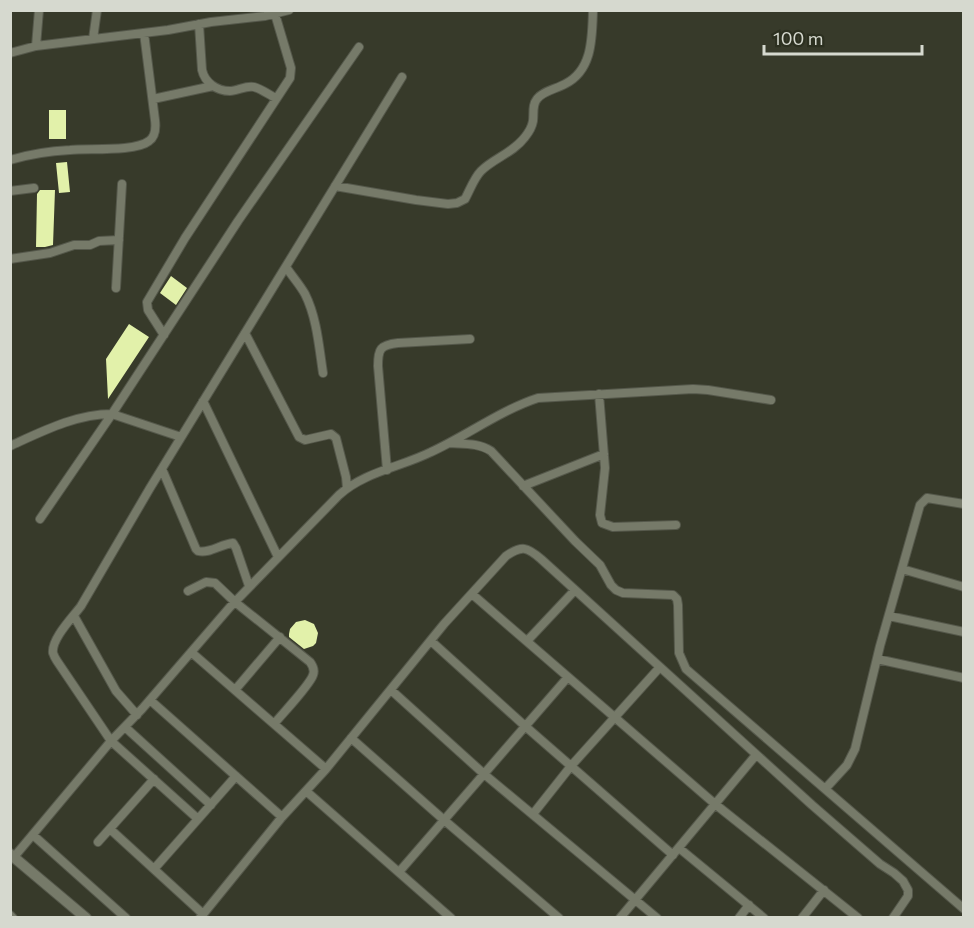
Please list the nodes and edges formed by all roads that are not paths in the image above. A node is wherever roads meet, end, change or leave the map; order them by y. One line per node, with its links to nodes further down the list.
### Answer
1 (39, 10): 11 (street)
2 (97, 10): 10 (street)
3 (210, 10): 7 (street)
4 (289, 10): 6 (street)
5 (593, 10): 20 (street)
6 (275, 14): 7 (street); 16 (street)
7 (211, 22): 8 (street)
8 (199, 24): 9 (street); 15 (street)
9 (144, 33): 10 (street); 17 (street)
10 (93, 39): 11 (street)
11 (36, 46): 13 (street)
12 (359, 47): 28 (street)
13 (10, 53)
14 (402, 77): 20 (street)
15 (213, 86): 16 (street); 17 (street)
16 (276, 98): 28 (street)
17 (153, 99): 18 (street)
18 (10, 160)
19 (122, 184): 23 (street)
20 (335, 186): 25 (street)
21 (34, 188): 22 (street)
22 (10, 191)
23 (119, 240): 24 (street); 26 (street)
24 (10, 259)
25 (286, 267): 27 (street); 30 (street)
26 (117, 288)
27 (245, 333): 33 (street); 42 (street)
28 (164, 334): 34 (street)
29 (470, 339): 40 (street)
30 (323, 373)
31 (599, 394): 32 (street); 36 (street); 38 (street)
32 (771, 400)
33 (203, 401): 35 (street); 46 (street)
34 (112, 414): 35 (street); 37 (street); 44 (street)
35 (181, 437): 39 (street)
36 (450, 443): 40 (street); 41 (street)
37 (10, 446)
38 (604, 454): 41 (street); 45 (street)
39 (162, 469): 48 (street); 54 (street)
40 (387, 470): 42 (street)
41 (523, 486): 81 (street)
42 (347, 488): 46 (street)
43 (963, 504): 47 (street)
44 (40, 519)
45 (676, 525)
46 (278, 557): 48 (street)
47 (902, 568): 49 (street); 55 (street)
48 (249, 586): 53 (street)
49 (963, 587)
50 (575, 590): 52 (street); 59 (street); 62 (street)
51 (188, 591): 53 (street)
52 (472, 594): 58 (street); 59 (street)
53 (235, 602): 57 (street); 60 (street)
54 (75, 616): 68 (street); 74 (street)
55 (889, 616): 56 (street); 61 (street)
56 (963, 632)
57 (280, 638): 65 (street); 70 (street)
58 (431, 641): 66 (street); 71 (street)
59 (527, 641): 63 (street)
60 (191, 652): 65 (street); 67 (street)
61 (877, 659): 64 (street); 81 (street)
62 (660, 667): 69 (street); 75 (street)
63 (568, 677): 69 (street); 71 (street)
64 (963, 678)
65 (235, 690): 70 (street)
66 (390, 690): 73 (street); 78 (street)
67 (150, 700): 68 (street); 79 (street)
68 (137, 715): 72 (street)
69 (615, 717): 76 (street); 83 (street)
70 (274, 724): 77 (street)
71 (525, 726): 76 (street); 78 (street)
72 (125, 727): 74 (street); 84 (street)
73 (351, 738): 77 (street); 88 (street)
74 (111, 741): 80 (street); 90 (street)
75 (756, 755): 83 (street); 111 (street)
76 (572, 766): 85 (street); 92 (street)
77 (326, 769): 82 (street)
78 (484, 774): 85 (street); 88 (street)
79 (236, 776): 84 (street); 86 (street)
80 (154, 779): 87 (street); 89 (street)
81 (825, 789): 99 (street)
82 (306, 791): 86 (street); 95 (street)
83 (715, 804): 92 (street); 96 (street)
84 (210, 805): 87 (street)
85 (532, 814): 97 (street)
86 (282, 817): 100 (street)
87 (198, 819): 94 (street)
88 (444, 820): 95 (street); 104 (street)
89 (110, 829): 91 (street); 94 (street)
90 (33, 835): 93 (street); 102 (street)
91 (98, 842)
92 (676, 851): 97 (street); 98 (street)
93 (12, 856): 101 (street)
94 (154, 869): 100 (street)
95 (399, 872): 103 (street)
96 (824, 890): 109 (street); 110 (street)
97 (636, 899): 105 (street); 106 (street)
98 (749, 905): 107 (street); 108 (street)
99 (963, 909)
100 (201, 916)
101 (86, 918)
102 (126, 918)
103 (451, 918)
104 (560, 918)
105 (620, 918)
106 (657, 918)
107 (739, 918)
108 (764, 918)
109 (802, 918)
110 (858, 918)
111 (893, 918)

